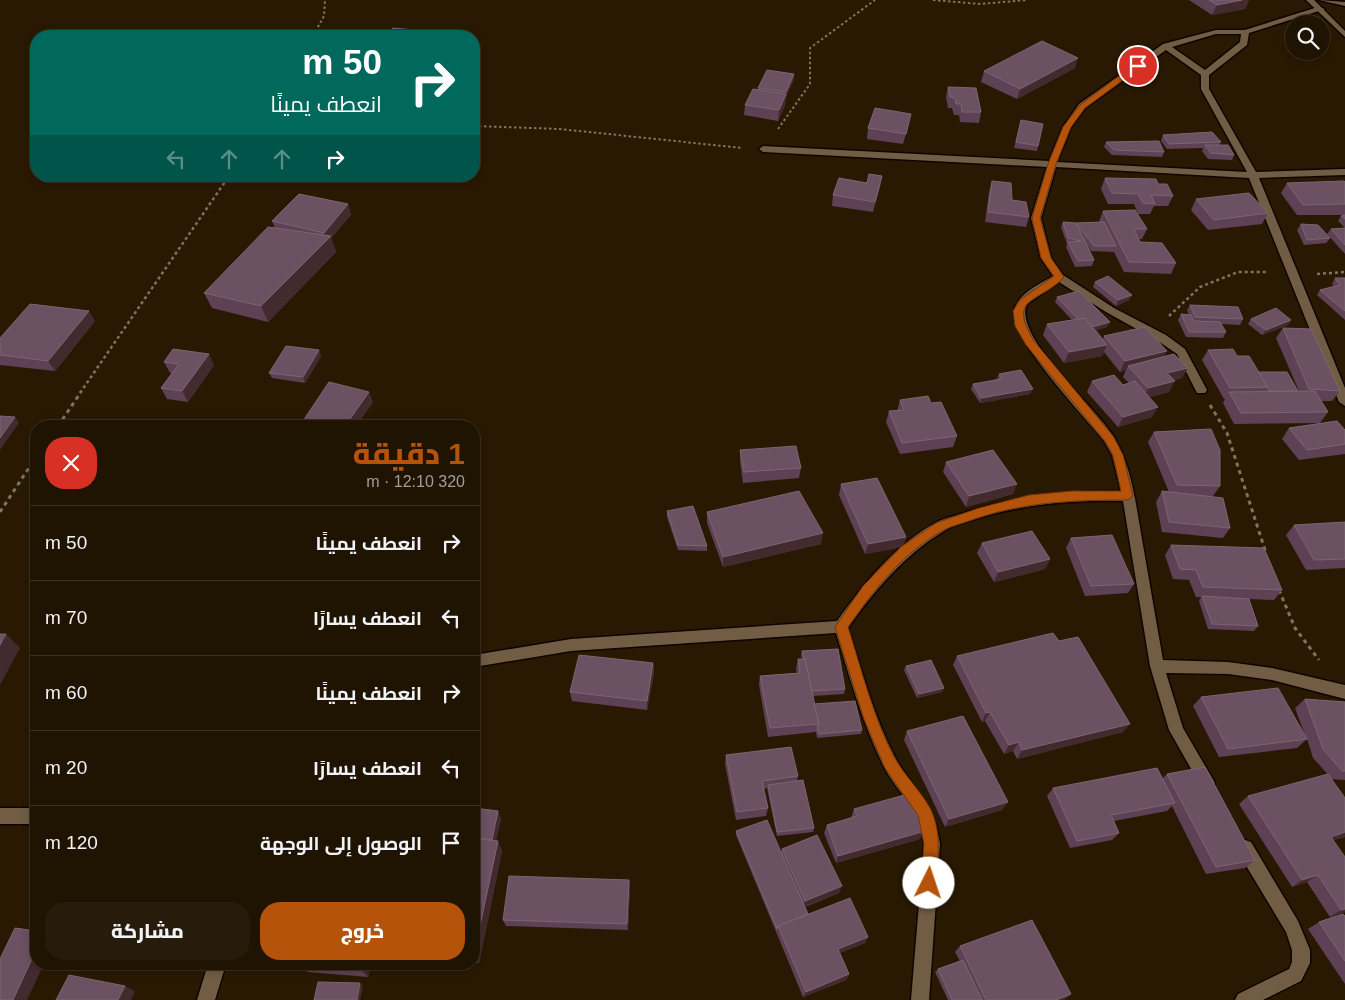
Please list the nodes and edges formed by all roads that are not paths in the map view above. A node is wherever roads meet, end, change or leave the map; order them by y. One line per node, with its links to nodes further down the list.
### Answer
1 (1310, 0): 3 (street)
2 (1345, 4): 3 (street)
3 (1322, 5): 4 (street); 5 (street)
4 (1245, 32): 6 (street); 7 (street)
5 (1345, 36)
6 (1166, 46): 7 (street); 9 (street)
7 (1205, 74): 11 (street)
8 (763, 149): 9 (street)
9 (1052, 164): 11 (street); 12 (street)
10 (1345, 172): 11 (street)
11 (1253, 174): 14 (street)
12 (1059, 277): 13 (street); 15 (street)
13 (1201, 390)
14 (1345, 402)
15 (1128, 496): 16 (street); 18 (street)
16 (841, 627): 17 (street); 26 (street)
17 (480, 660)
18 (1157, 666): 19 (street); 20 (street)
19 (1343, 692)
20 (1216, 798)
21 (0, 816): 22 (street)
22 (30, 816)
23 (1236, 833): 27 (street)
24 (215, 970): 25 (street)
25 (206, 1000)
26 (920, 1000)
27 (1244, 1000)

